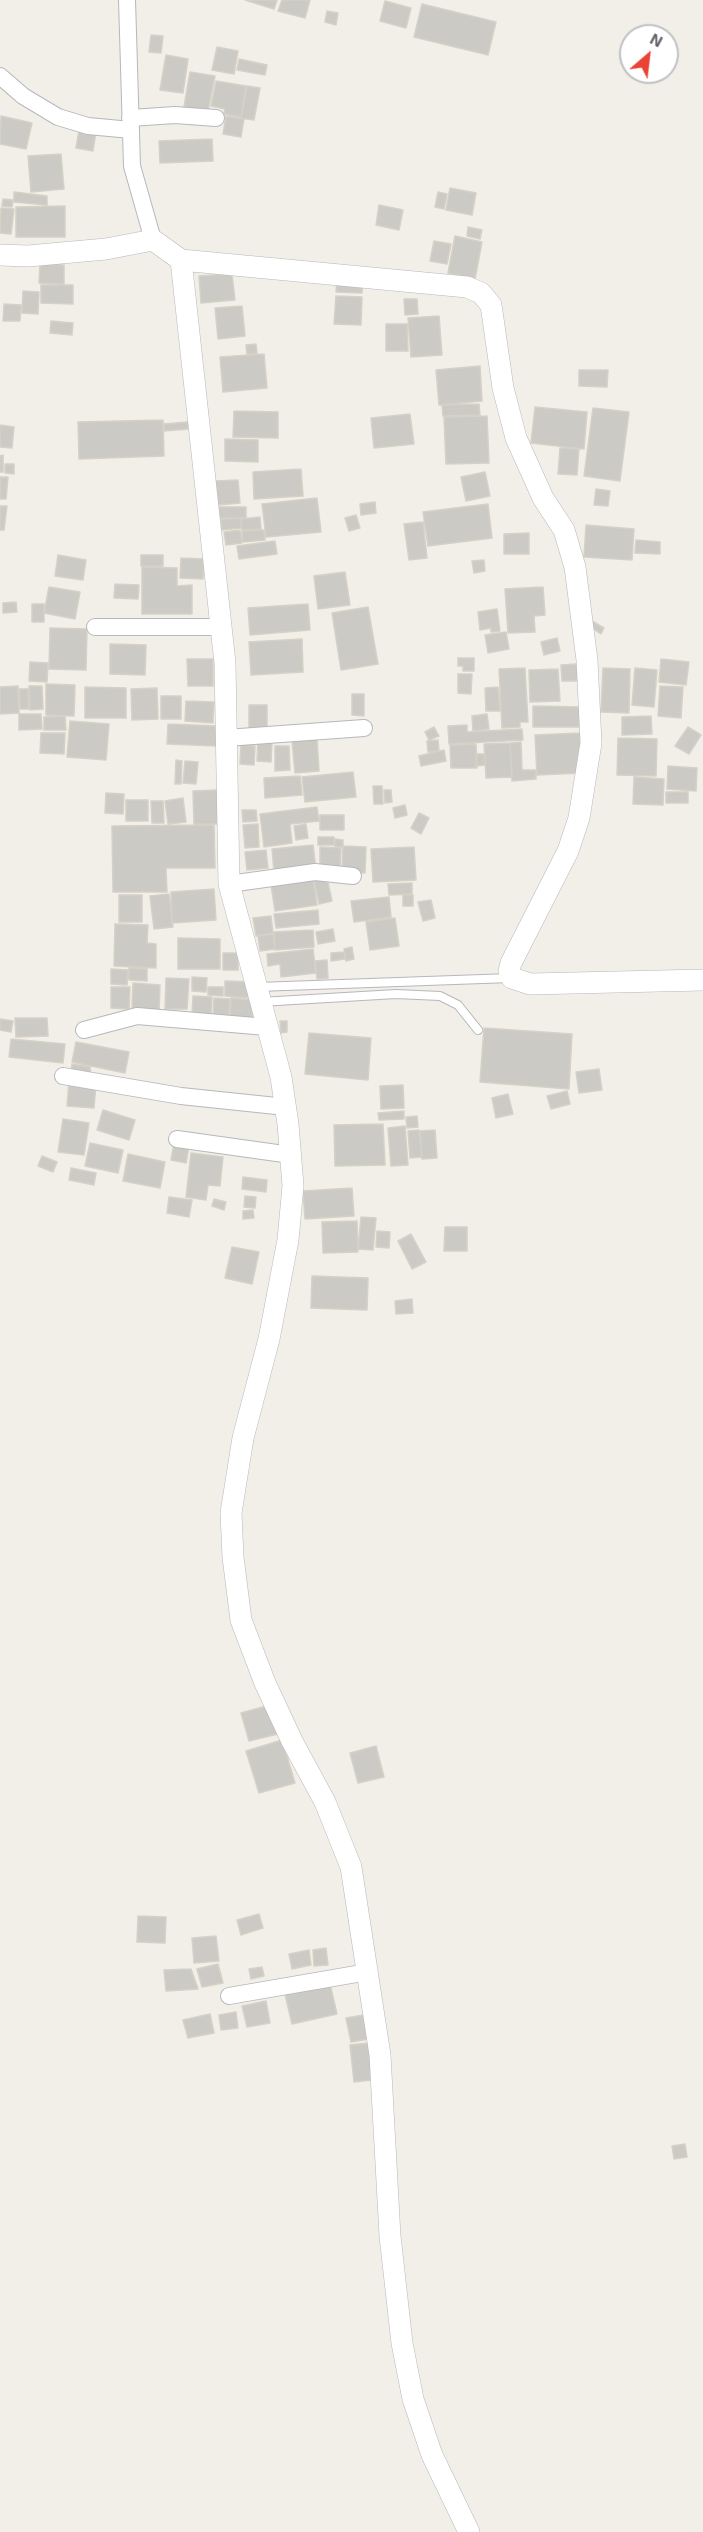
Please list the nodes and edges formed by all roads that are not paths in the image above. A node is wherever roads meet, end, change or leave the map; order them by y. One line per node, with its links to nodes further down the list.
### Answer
1 (127, 0): 4 (street)
2 (0, 76): 4 (street)
3 (216, 118): 4 (street)
4 (130, 124): 5 (street)
5 (153, 240): 6 (street); 7 (street)
6 (0, 255)
7 (181, 260): 9 (street); 14 (street)
8 (95, 627): 9 (street)
9 (220, 627): 11 (street)
10 (364, 728): 11 (street)
11 (226, 738): 13 (street)
12 (353, 876): 13 (street)
13 (229, 884): 16 (street)
14 (512, 978): 15 (street); 16 (lane)
15 (703, 980)
16 (258, 994): 17 (street); 19 (lane)
17 (267, 1028): 18 (street); 21 (street)
18 (84, 1030)
19 (478, 1030)
20 (63, 1076): 21 (street)
21 (286, 1107): 23 (street)
22 (177, 1139): 23 (street)
23 (291, 1155): 24 (street)
24 (368, 1972): 25 (street); 26 (street)
25 (229, 1996)
26 (469, 2532)

